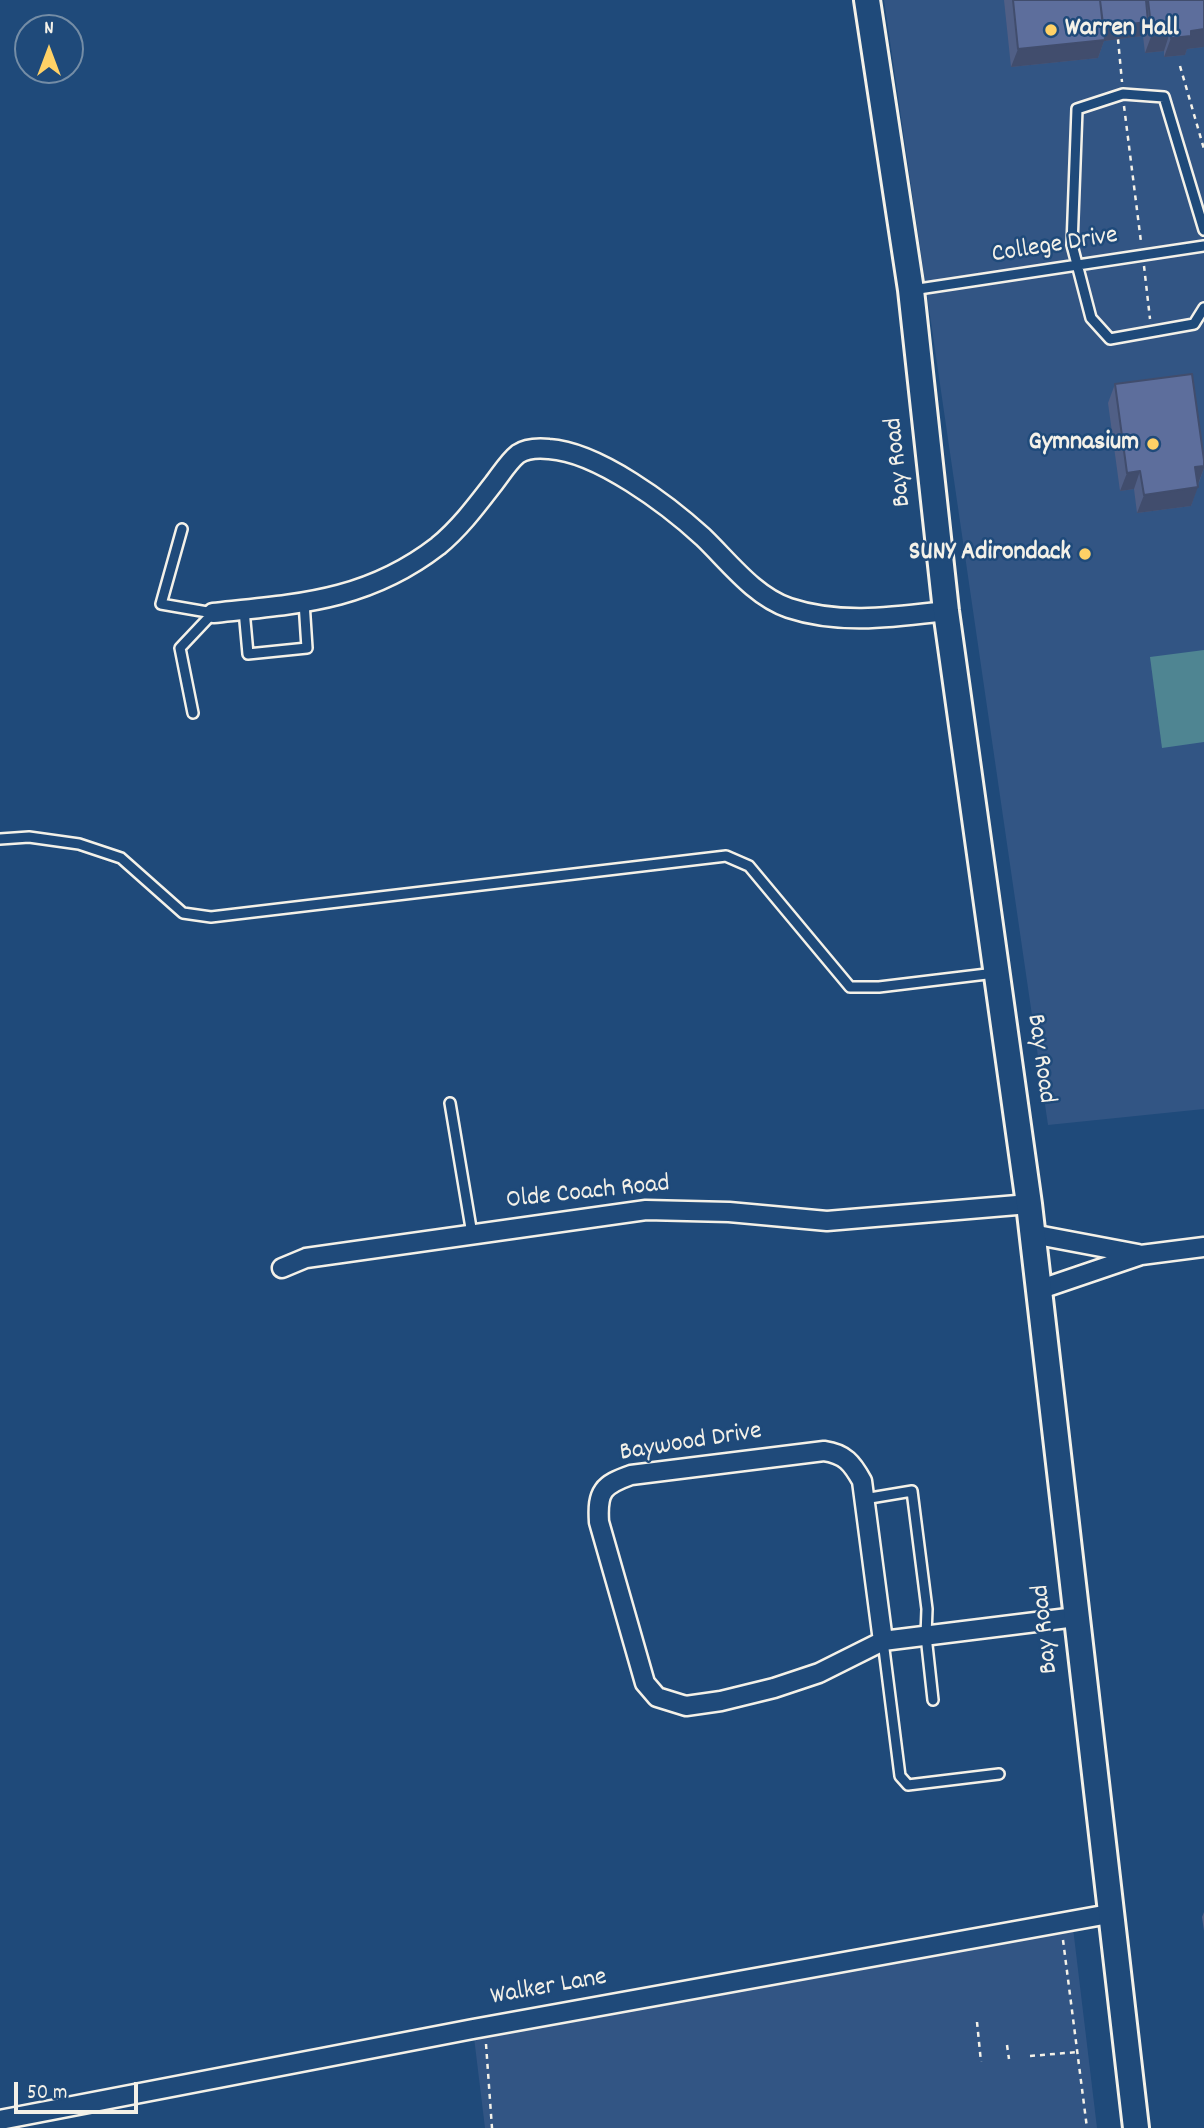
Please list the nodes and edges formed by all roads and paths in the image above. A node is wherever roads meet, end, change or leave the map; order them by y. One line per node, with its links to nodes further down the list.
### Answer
1 (867, 0): 12 (street, Bay Road)
2 (1118, 39): 4 (path)
3 (1180, 65): 6 (path)
4 (1122, 82)
5 (1124, 103): 8 (path)
6 (1204, 149)
7 (1204, 230): 11 (lane)
8 (1141, 245)
9 (1204, 246): 11 (lane, College Drive)
10 (1143, 263): 14 (path)
11 (1076, 265): 12 (lane, College Drive); 14 (lane)
12 (912, 290): 18 (street, Bay Road)
13 (1204, 308): 14 (lane)
14 (1152, 332)
15 (182, 529): 19 (lane)
16 (304, 602): 17 (street); 17 (lane); 18 (street)
17 (244, 610): 19 (street)
18 (947, 611): 22 (street, Bay Road)
19 (213, 613): 20 (lane)
20 (193, 713)
21 (0, 839): 22 (lane)
22 (997, 973): 24 (street, Bay Road)
23 (450, 1103): 25 (lane)
24 (1029, 1204): 25 (street, Olde Coach Road); 26 (street, Bay Road)
25 (472, 1234): 29 (street, Olde Coach Road)
26 (1032, 1234): 28 (street); 30 (street, Bay Road)
27 (1204, 1247): 28 (street)
28 (1141, 1255): 30 (street)
29 (282, 1268)
30 (1038, 1290): 32 (street, Bay Road)
31 (864, 1499): 33 (lane); 34 (street, Baywood Drive); 34 (street, Baywood Drive)
32 (1076, 1617): 33 (street, Baywood Drive); 37 (street, Bay Road)
33 (926, 1636): 34 (street, Baywood Drive); 35 (lane)
34 (883, 1641): 36 (lane)
35 (933, 1699)
36 (999, 1774)
37 (1109, 1914): 38 (street, Walker Lane); 49 (street, Bay Road)
38 (1061, 1923): 42 (path); 46 (street, Walker Lane)
39 (977, 2022): 45 (path)
40 (486, 2040): 47 (path)
41 (1007, 2045): 44 (path)
42 (1078, 2052): 43 (path); 48 (path)
43 (1030, 2056)
44 (1009, 2059)
45 (981, 2062)
46 (0, 2120)
47 (492, 2128)
48 (1087, 2128)
49 (1136, 2128)

